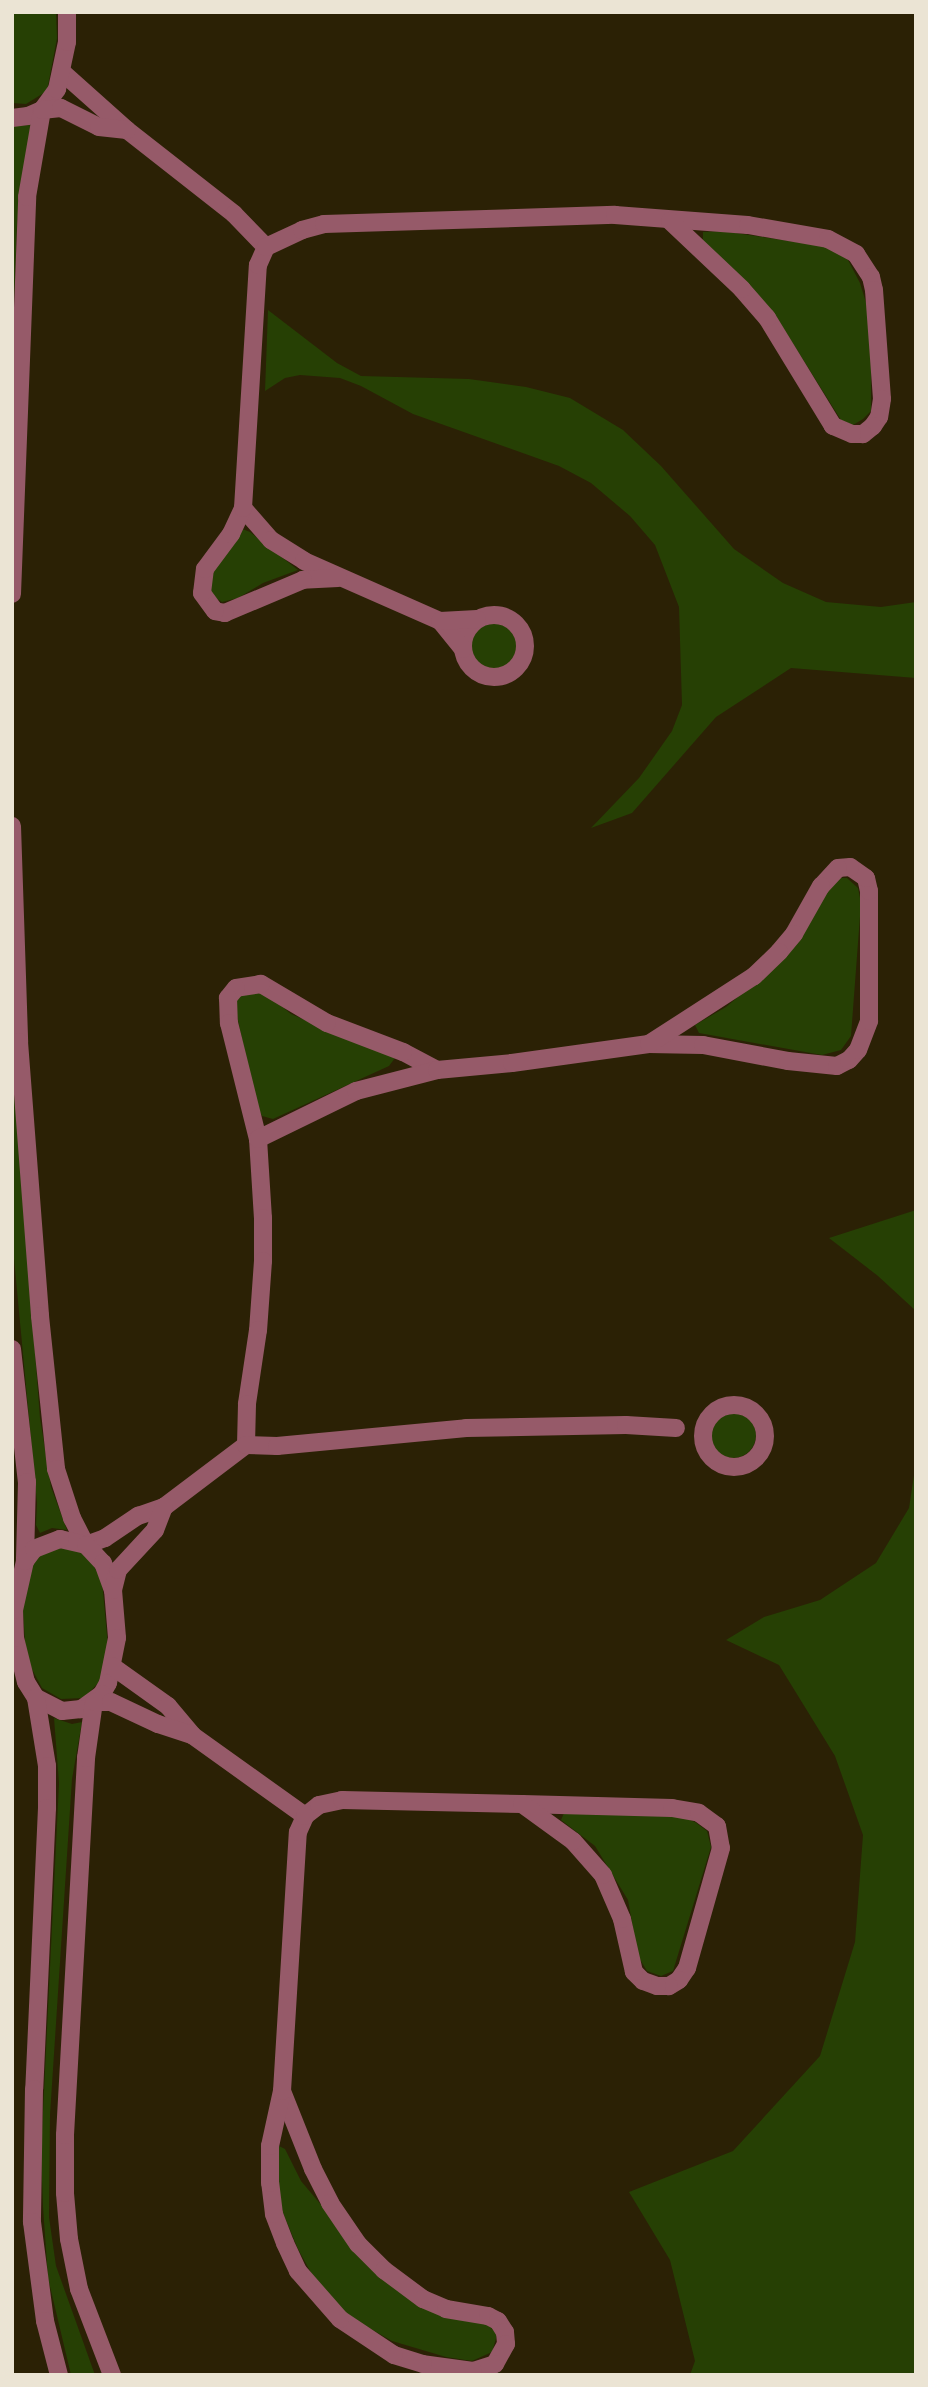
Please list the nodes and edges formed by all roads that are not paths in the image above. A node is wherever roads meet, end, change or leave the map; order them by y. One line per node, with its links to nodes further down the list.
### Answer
1 (66, 12): 2 (street)
2 (62, 72): 3 (street); 5 (street)
3 (42, 110): 4 (street); 5 (street); 10 (street)
4 (12, 118)
5 (127, 130): 7 (street)
6 (670, 221): 6 (street); 7 (street)
7 (266, 247): 8 (street)
8 (243, 508): 9 (street); 9 (street)
9 (338, 578): 12 (street)
10 (12, 594)
11 (477, 619): 12 (street); 13 (street); 13 (street)
12 (440, 621): 13 (street)
13 (463, 649)
14 (12, 826): 24 (street)
15 (649, 1044): 15 (street); 16 (street)
16 (438, 1070): 17 (street); 17 (street)
17 (258, 1139): 21 (street)
18 (12, 1349): 25 (street)
19 (710, 1416): 20 (street); 22 (street); 22 (street)
20 (676, 1428): 21 (street); 22 (street)
21 (246, 1445): 23 (street)
22 (705, 1448)
23 (164, 1507): 24 (street); 26 (street)
24 (86, 1545): 25 (street); 26 (street)
25 (25, 1561): 28 (street)
26 (113, 1590): 27 (street)
27 (113, 1666): 29 (street); 30 (street)
28 (36, 1698): 29 (street); 34 (street)
29 (94, 1702): 30 (street); 35 (street)
30 (192, 1735): 32 (street)
31 (522, 1804): 31 (street); 32 (street)
32 (305, 1816): 33 (street)
33 (282, 2091): 33 (street)
34 (60, 2375)
35 (112, 2375)

